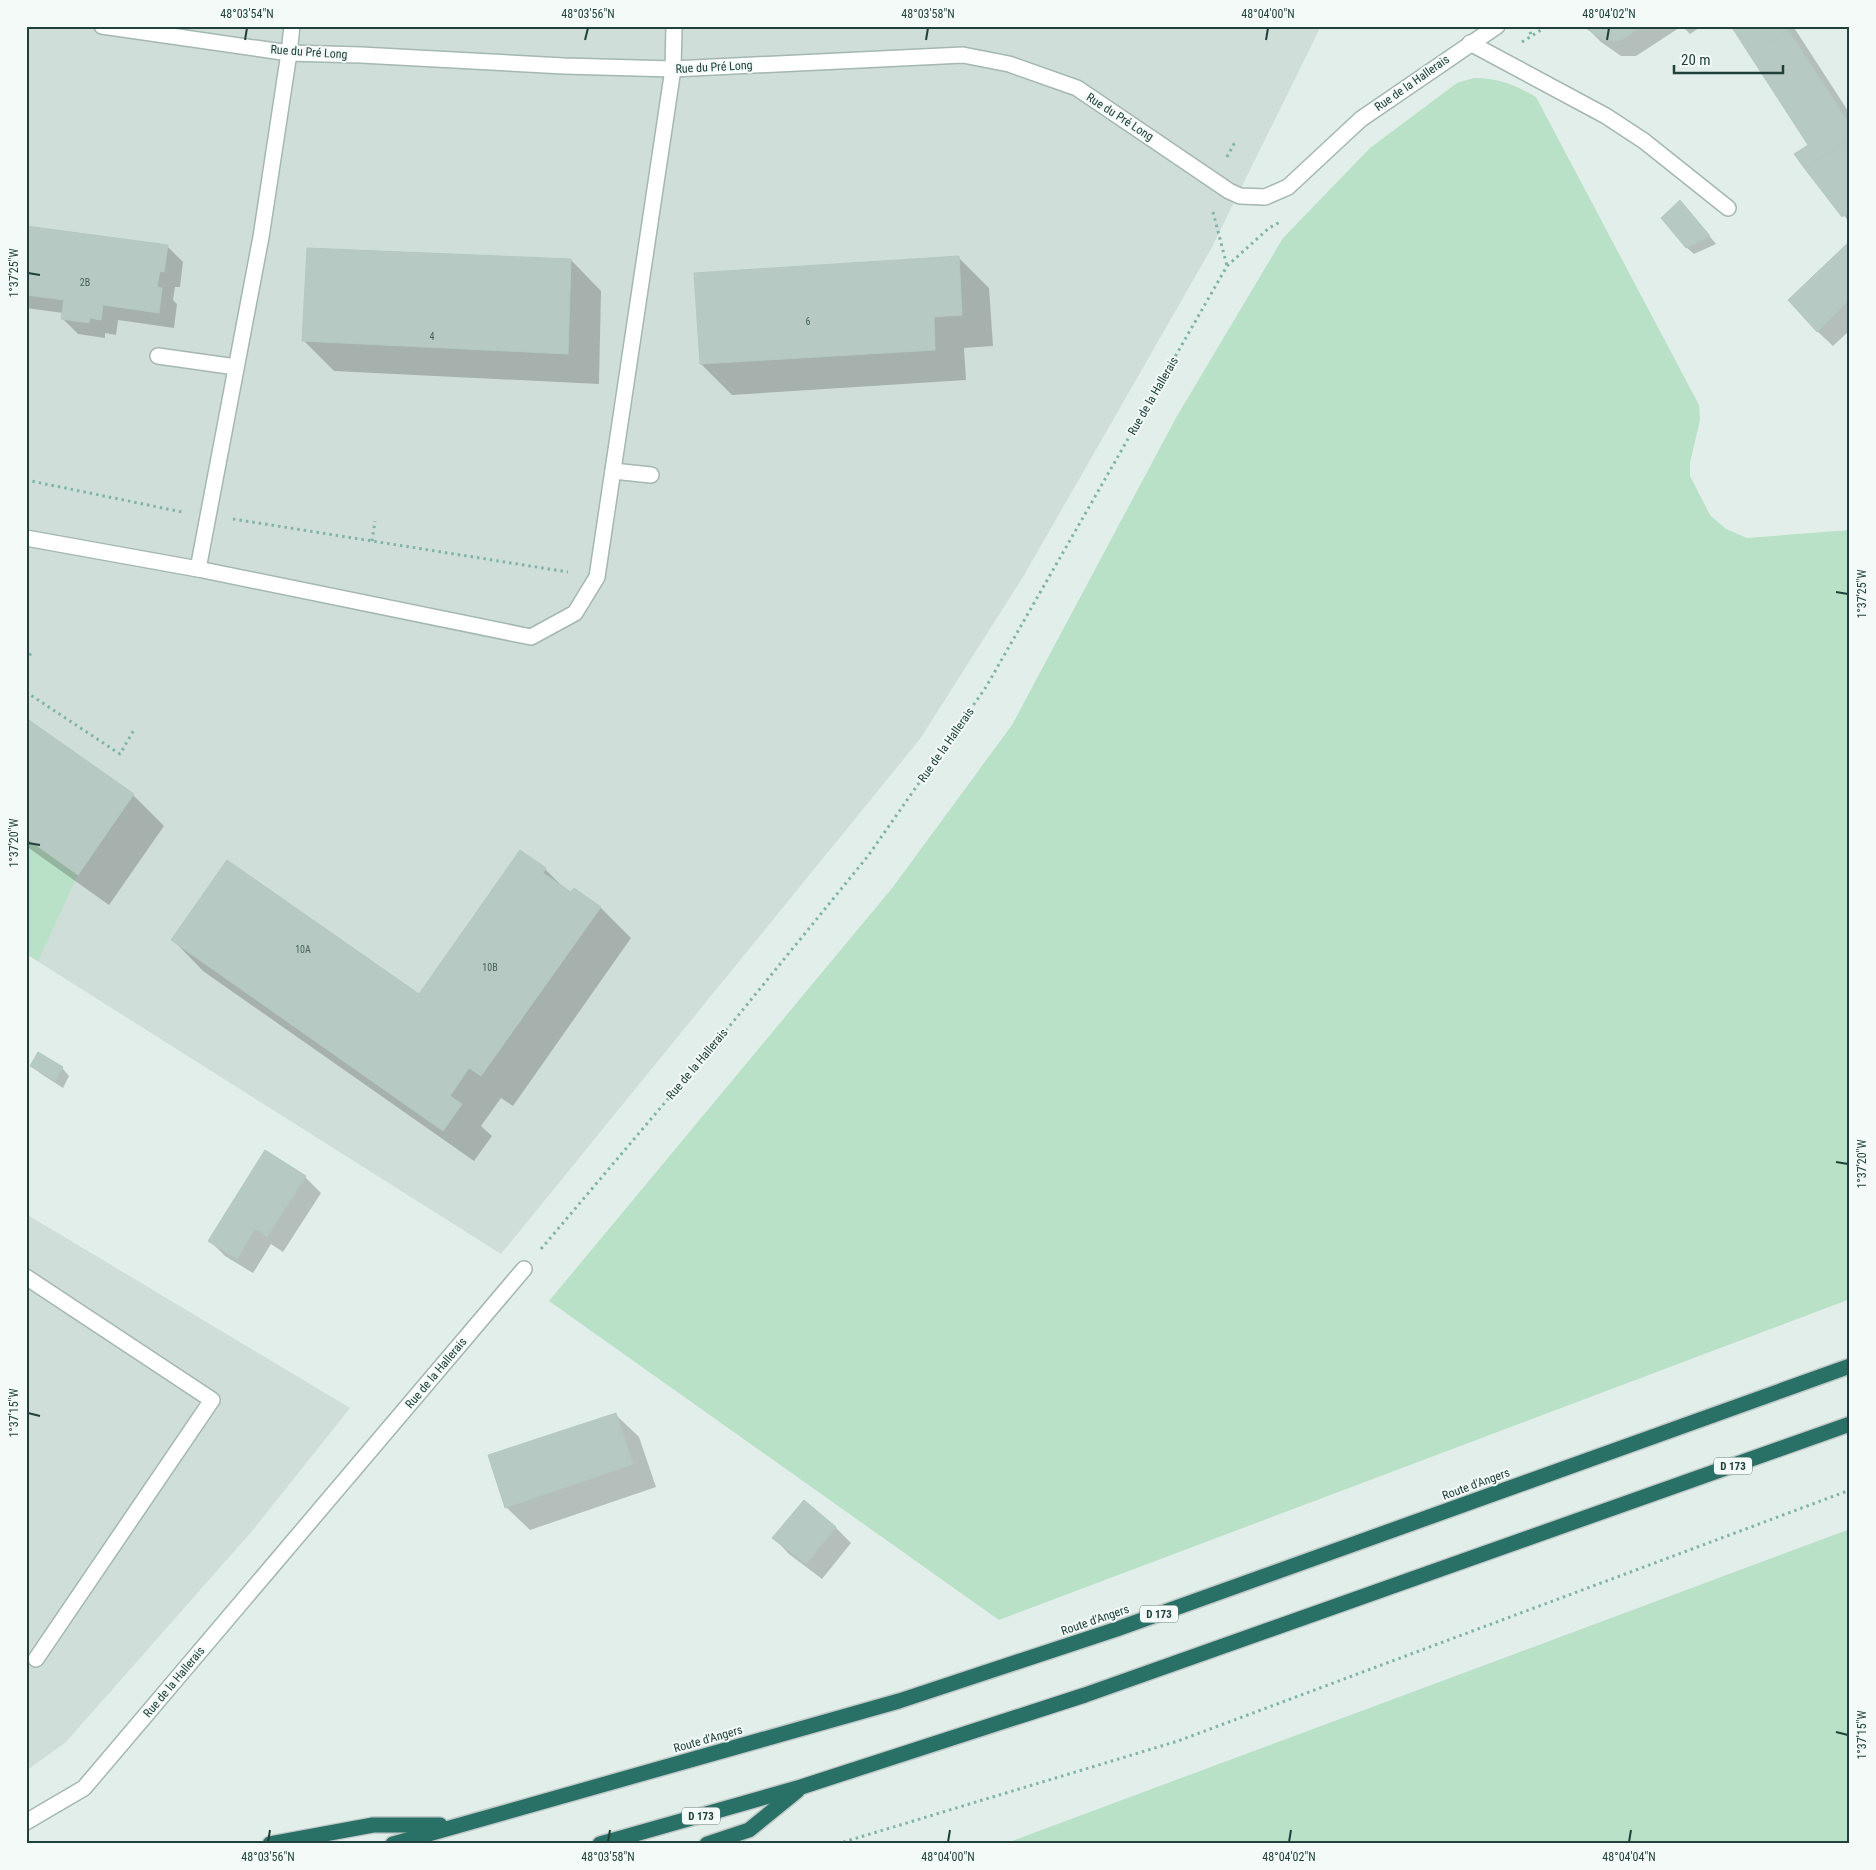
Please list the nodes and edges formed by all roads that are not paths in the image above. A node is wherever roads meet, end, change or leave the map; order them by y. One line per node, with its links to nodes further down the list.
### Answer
1 (102, 26): 6 (street, Rue du Pré Long)
2 (292, 26): 6 (street)
3 (674, 26): 7 (street)
4 (1497, 26): 5 (street, Rue de la Hallerais)
5 (1470, 43): 8 (street, Rue de la Hallerais); 9 (street)
6 (290, 52): 7 (street, Rue du Pré Long); 11 (street)
7 (672, 69): 8 (street, Rue du Pré Long); 12 (street)
8 (1288, 187)
9 (1728, 208)
10 (158, 356): 11 (street)
11 (236, 367): 15 (street)
12 (613, 471): 13 (street); 15 (street)
13 (651, 475)
14 (26, 538): 15 (street)
15 (198, 570)
16 (524, 1269): 22 (street, Rue de la Hallerais)
17 (26, 1277): 20 (street)
18 (1850, 1366): 23 (highway, Route d'Angers / D 173)
19 (1850, 1424): 21 (highway, D 173)
20 (36, 1659)
21 (801, 1787): 26 (highway, D 173); 27 (highway)
22 (26, 1822)
23 (456, 1826): 24 (highway); 25 (highway, Route d'Angers / D 173)
24 (270, 1844)
25 (393, 1844)
26 (600, 1844)
27 (707, 1844)

